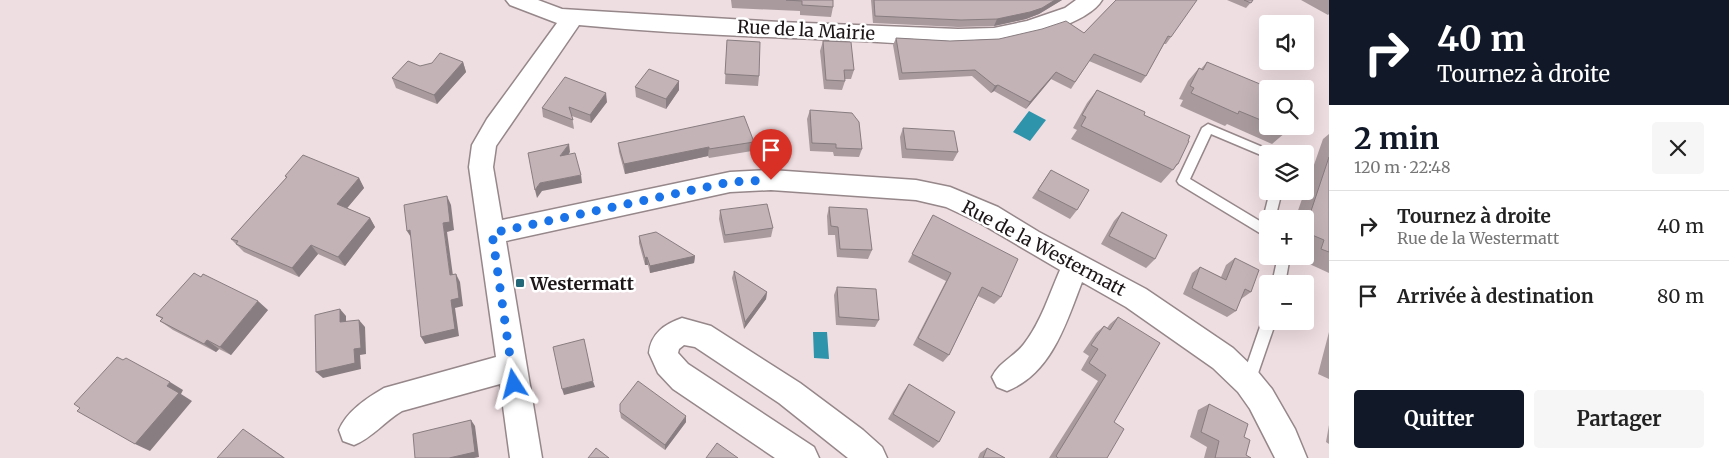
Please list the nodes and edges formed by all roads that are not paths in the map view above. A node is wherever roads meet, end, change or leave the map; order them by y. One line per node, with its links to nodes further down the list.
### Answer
1 (516, 0): 3 (street, Rue de la Mairie)
2 (1091, 0): 3 (street, Rue de la Mairie)
3 (573, 17): 6 (street)
4 (1259, 150): 5 (lane)
5 (1259, 222)
6 (492, 233): 7 (street, Rue de la Westermatt); 9 (street)
7 (1076, 264): 10 (street); 11 (street, Rue de la Westermatt)
8 (1266, 330): 11 (lane)
9 (511, 367): 12 (street); 13 (street)
10 (1007, 377)
11 (1248, 382): 16 (street, Rue de la Westermatt)
12 (354, 430)
13 (526, 458)
14 (803, 458): 15 (street)
15 (872, 458)
16 (1291, 458)

